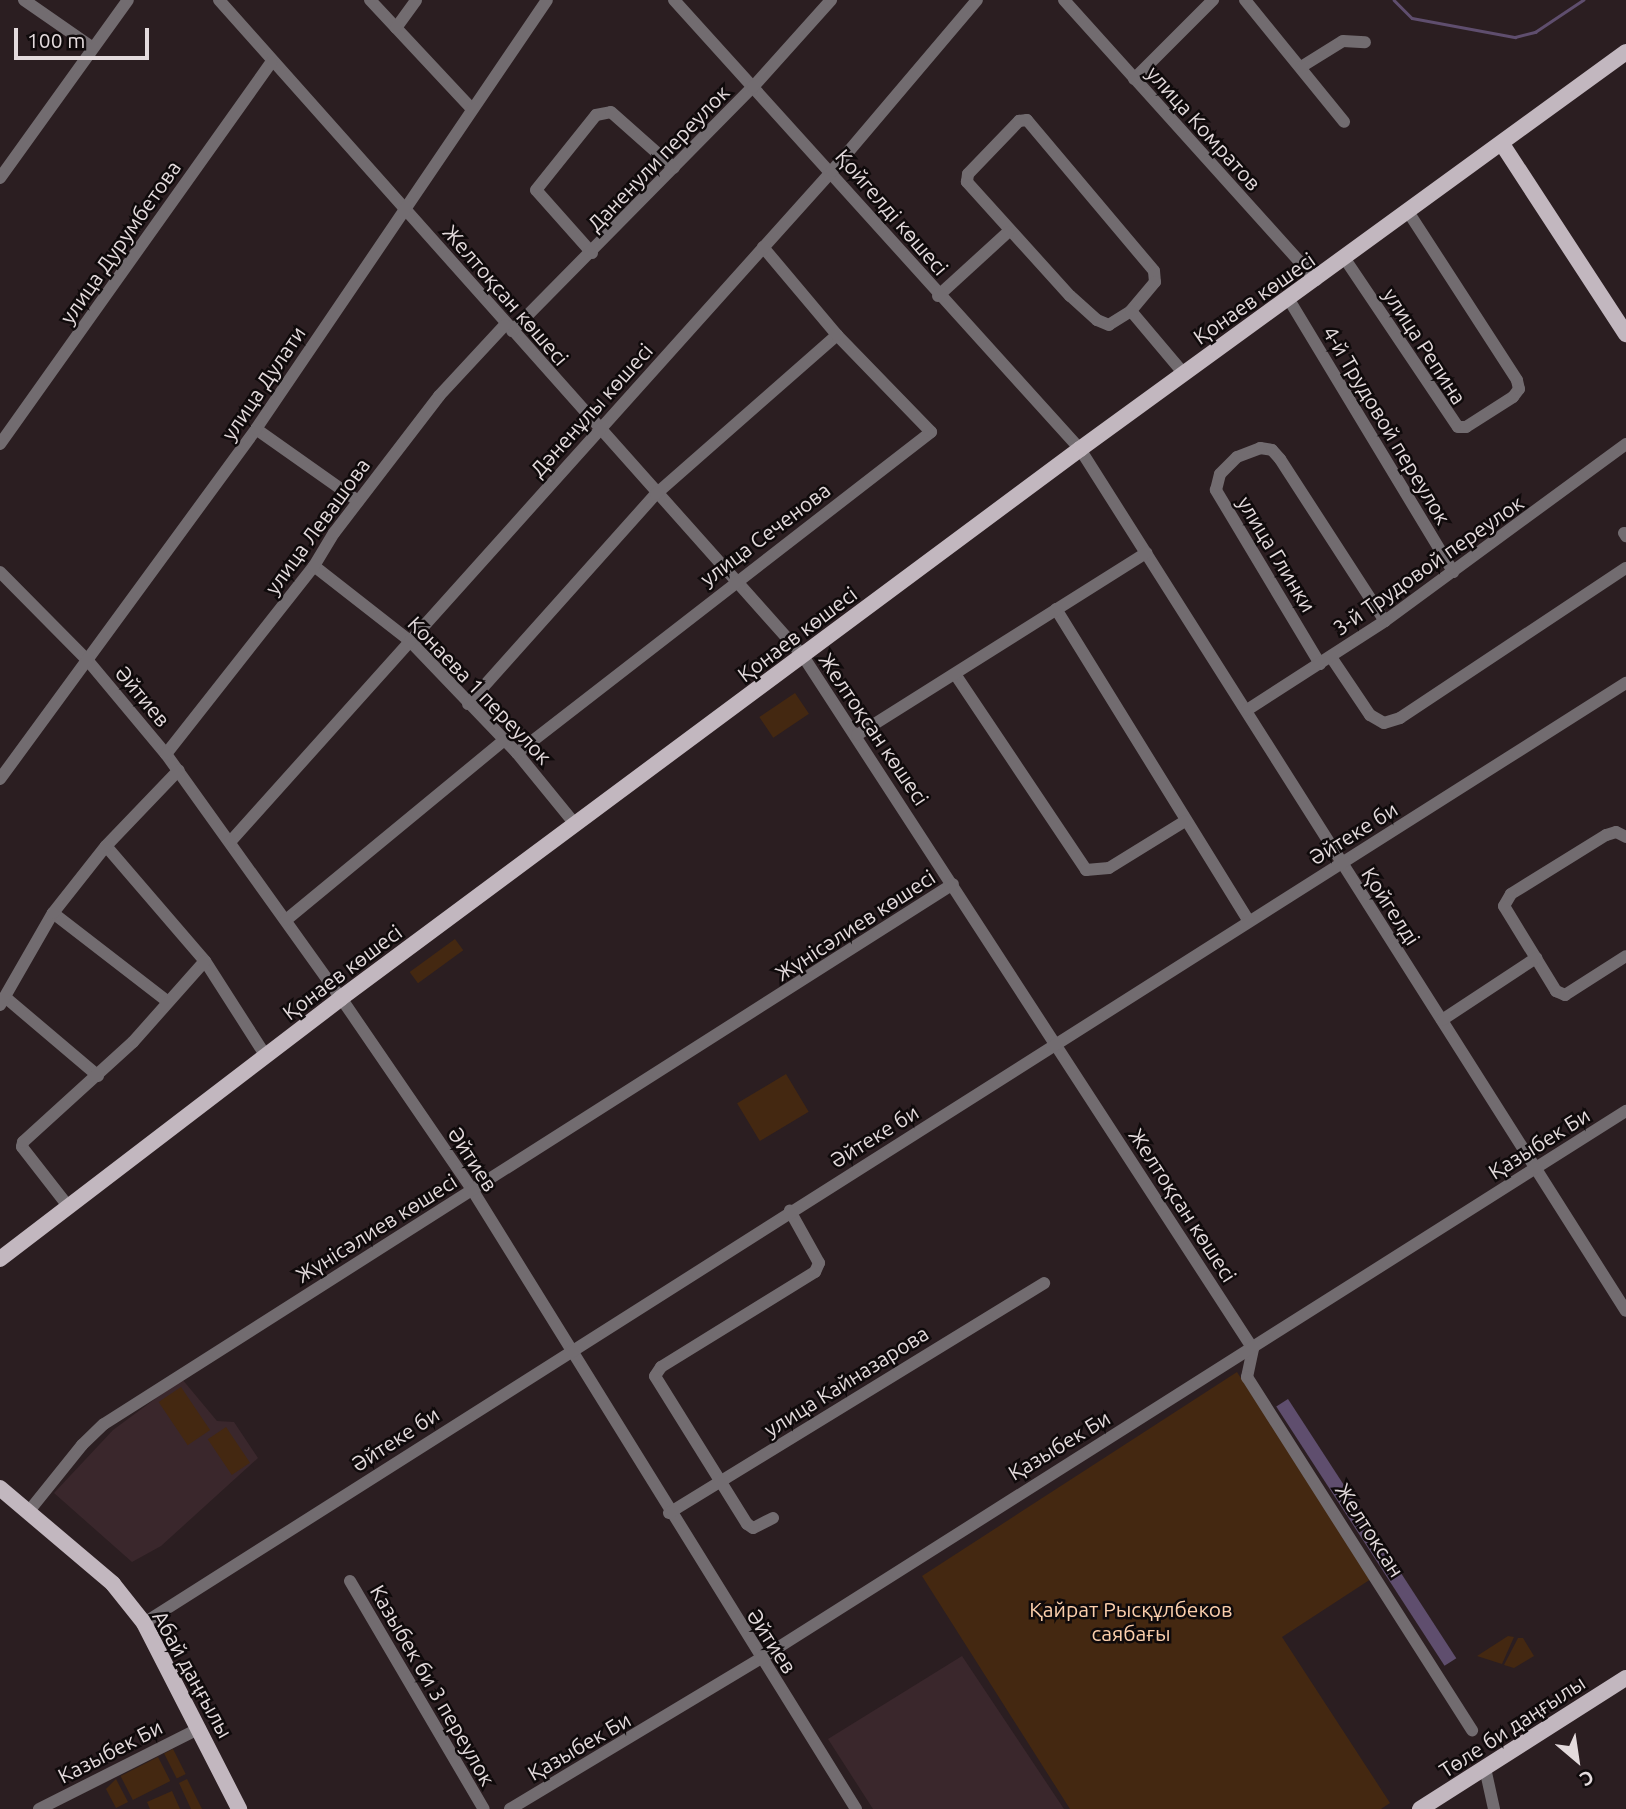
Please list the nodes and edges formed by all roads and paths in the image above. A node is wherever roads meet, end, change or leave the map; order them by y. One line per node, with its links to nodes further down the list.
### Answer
1 (24, 0): 15 (street)
2 (128, 0): 15 (street)
3 (219, 0): 17 (street, Желтоқсан көшесі)
4 (370, 0): 13 (street)
5 (416, 0): 13 (street)
6 (547, 0): 21 (street, улица Дулати)
7 (674, 0): 20 (street, Қойгелді көшесі)
8 (977, 0): 25 (street, Дәненұлы көшесі)
9 (1064, 0): 19 (street, улица Комратов)
10 (1213, 0): 19 (street)
11 (1245, 0): 18 (street)
12 (825, 2): 20 (street, Даненули переулок)
13 (396, 28): 21 (street)
14 (1365, 42): 18 (street)
15 (93, 48): 26 (street)
16 (1626, 52): 23 (main road, Қонаев көшесі)
17 (271, 62): 27 (street, Желтоқсан көшесі); 43 (street, улица Дурумбетова)
18 (1301, 67): 22 (street)
19 (1134, 79): 33 (street, улица Комратов)
20 (753, 87): 24 (street, Даненули переулок); 25 (street, Қойгелді көшесі)
21 (471, 108): 27 (street, улица Дулати)
22 (1344, 122)
23 (1502, 144): 28 (main road, Қонаев көшесі); 38 (main road)
24 (674, 168): 31 (street, Даненули переулок); 31 (street)
25 (832, 171): 30 (street, Дәненұлы көшесі); 34 (street, Қойгелді көшесі)
26 (0, 178)
27 (403, 207): 37 (street, Желтоқсан көшесі); 41 (street, улица Дулати)
28 (1409, 213): 32 (main road, Қонаев көшесі); 32 (street, улица Репина)
29 (1008, 232): 34 (street); 36 (street); 36 (street)
30 (763, 247): 39 (street, улица Сеченова); 42 (street, Дәненұлы көшесі)
31 (592, 253): 37 (street, Даненули переулок)
32 (1345, 259): 33 (main road, Қонаев көшесі)
33 (1316, 280): 35 (main road, Қонаев көшесі)
34 (938, 296): 45 (street, Қойгелді көшесі)
35 (1288, 298): 40 (main road, Қонаев көшесі); 52 (street, 4-й Трудовой переулок)
36 (1130, 311): 40 (street)
37 (509, 328): 42 (street, Желтоқсан көшесі); 47 (street, улица Левашова)
38 (1626, 334)
39 (837, 335): 46 (street); 53 (street, улица Сеченова)
40 (1184, 374): 45 (main road, Қонаев көшесі)
41 (256, 429): 47 (street); 59 (street, улица Дулати)
42 (598, 430): 46 (street, Желтоқсан көшесі); 56 (street, Дәненұлы көшесі)
43 (0, 444)
44 (1626, 444): 52 (street, 3-й Трудовой переулок)
45 (1080, 449): 48 (street, Қойгелді); 57 (main road, Қонаев көшесі)
46 (656, 494): 53 (street, Желтоқсан көшесі); 62 (street)
47 (358, 501): 49 (street, улица Левашова)
48 (1146, 553): 54 (street); 63 (street, Қойгелді)
49 (314, 566): 56 (street, Конаева 1 переулок); 67 (street, улица Левашова)
50 (1626, 568): 58 (street)
51 (0, 572): 59 (street, Әйтиев)
52 (1453, 572): 55 (street, 3-й Трудовой переулок)
53 (734, 581): 57 (street, Желтоқсан көшесі); 66 (street, улица Сеченова)
54 (1056, 609): 60 (street); 70 (street)
55 (1385, 621): 58 (street, 3-й Трудовой переулок); 58 (street, улица Глинки)
56 (410, 641): 62 (street, Конаева 1 переулок); 73 (street, Дәненұлы көшесі)
57 (803, 656): 64 (street, Желтоқсан көшесі); 71 (main road, Қонаев көшесі)
58 (1326, 660): 63 (street, 3-й Трудовой переулок)
59 (89, 662): 67 (street, Әйтиев); 69 (street, улица Дулати)
60 (956, 674): 64 (street); 70 (street)
61 (1626, 684): 75 (street, Әйтеке би)
62 (468, 704): 65 (street, Конаева 1 переулок)
63 (1247, 710): 75 (street, Қойгелді)
64 (857, 734): 76 (street, Желтоқсан көшесі)
65 (502, 742): 66 (street, Конаева 1 переулок); 78 (street)
66 (517, 753): 71 (street, Конаева 1 переулок)
67 (166, 754): 68 (street, Әйтиев)
68 (178, 770): 73 (street, Әйтиев); 74 (street)
69 (0, 779)
70 (1185, 821): 79 (street)
71 (575, 824): 83 (main road, Қонаев көшесі)
72 (1626, 837): 81 (street)
73 (230, 842): 78 (street, Әйтиев)
74 (106, 846): 77 (street); 82 (street)
75 (1341, 864): 79 (street, Әйтеке би); 86 (street, Қойгелді)
76 (953, 884): 87 (street, Желтоқсан көшесі); 92 (street, Жүнісәлиев көшесі)
77 (53, 914): 84 (street); 85 (street)
78 (286, 920): 83 (street, Әйтиев)
79 (1249, 920): 87 (street, Әйтеке би)
80 (1626, 956): 81 (street)
81 (1536, 958): 86 (street)
82 (205, 961): 84 (street); 88 (street)
83 (341, 998): 88 (main road, Қонаев көшесі); 92 (street, Әйтиев)
84 (167, 1000): 89 (street)
85 (2, 1001): 89 (street)
86 (1442, 1020): 91 (street, Қойгелді)
87 (1058, 1045): 94 (street, Әйтеке би); 98 (street, Желтоқсан көшесі)
88 (265, 1055): 93 (main road, Қонаев көшесі)
89 (99, 1076): 93 (street)
90 (1626, 1111): 91 (street, Қазыбек Би)
91 (1536, 1166): 97 (street, Қойгелді); 98 (street, Қазыбек Би)
92 (473, 1191): 99 (street, Әйтиев); 102 (street, Жүнісәлиев көшесі)
93 (68, 1206): 95 (main road, Қонаев көшесі)
94 (790, 1211): 99 (street, Әйтеке би); 100 (street)
95 (0, 1259)
96 (1044, 1283): 100 (street, улица Кайназарова)
97 (1626, 1311)
98 (1253, 1349): 107 (street, Қазыбек Би); 110 (street, Желтоксан)
99 (569, 1351): 103 (street, Әйтиев); 106 (street, Әйтеке би)
100 (722, 1480): 103 (street, улица Кайназарова); 104 (street)
101 (0, 1488): 102 (main road, Абай даңғылы)
102 (29, 1511): 106 (main road, Абай даңғылы)
103 (668, 1513): 107 (street, Әйтиев)
104 (773, 1518)
105 (350, 1581): 114 (street, Казыбек би 3 переулок)
106 (144, 1623): 109 (main road, Абай даңғылы)
107 (760, 1659): 115 (street, Қазыбек Би); 116 (street, Әйтиев)
108 (1626, 1678): 111 (main road, Төле би даңғылы)
109 (200, 1728): 112 (street, Казыбек Би); 113 (main road, Абай даңғылы)
110 (1472, 1730)
111 (1485, 1768): 117 (main road, Төле би даңғылы); 118 (street)
112 (38, 1809)
113 (239, 1809)
114 (484, 1809)
115 (510, 1809)
116 (856, 1809)
117 (1420, 1809)
118 (1494, 1809)

